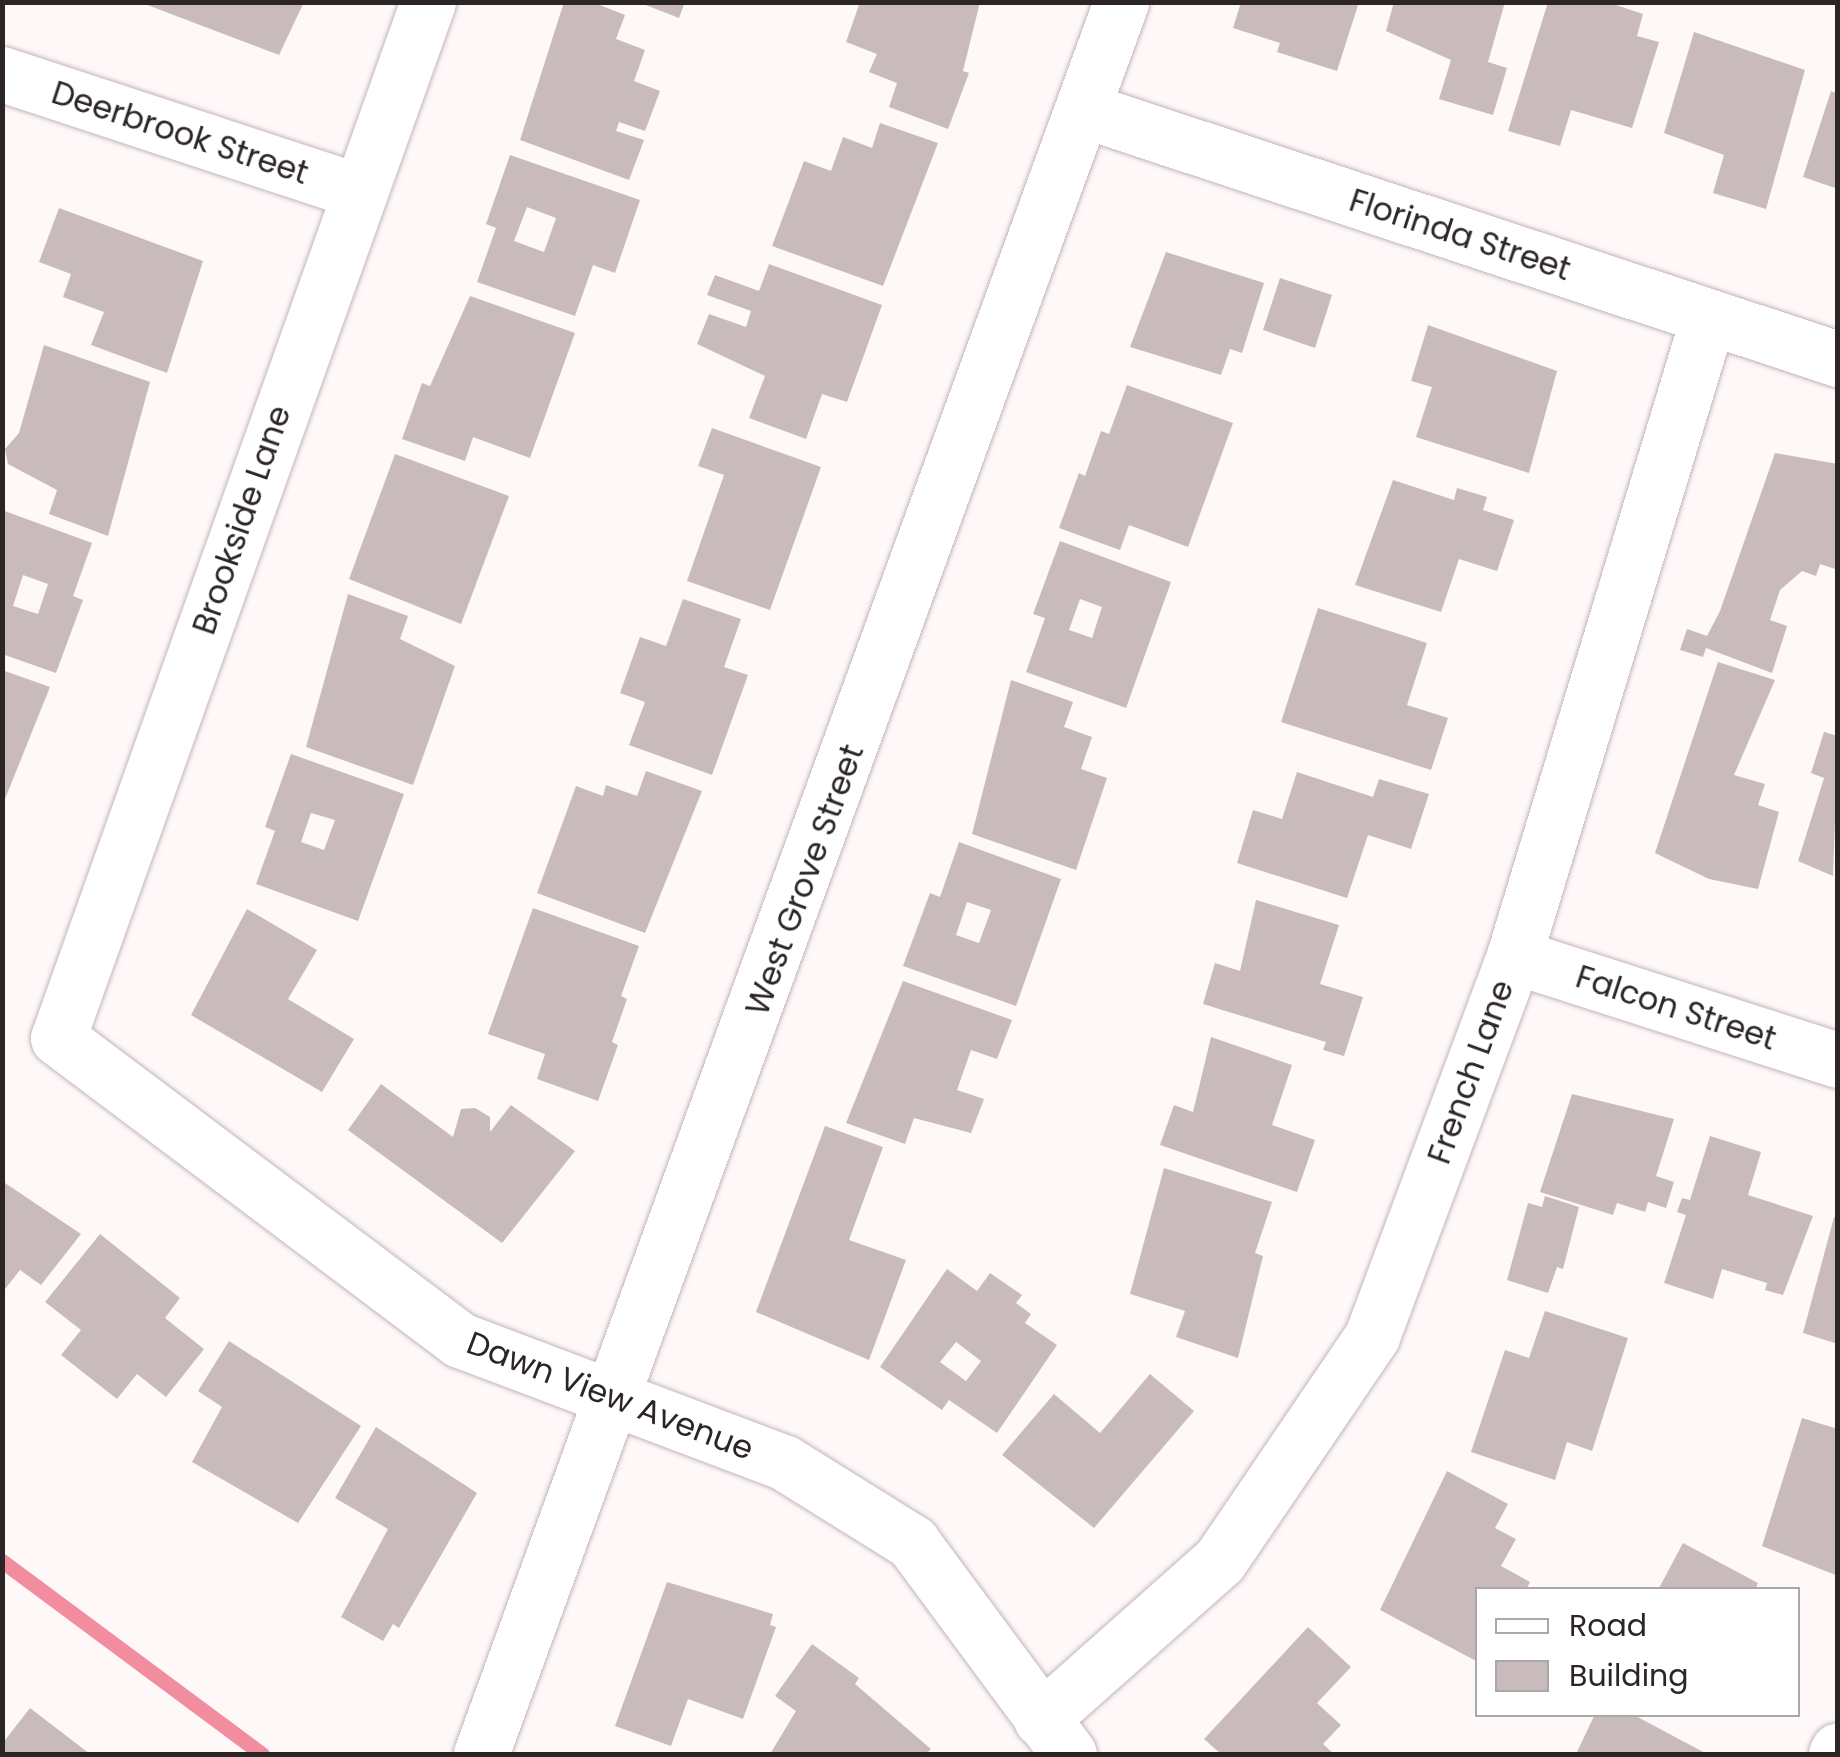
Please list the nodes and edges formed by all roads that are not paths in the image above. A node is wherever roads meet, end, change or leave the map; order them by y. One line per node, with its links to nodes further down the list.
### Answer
1 (428, 2): 5 (street, Brookside Lane)
2 (1121, 2): 4 (street, West Grove Street)
3 (2, 74): 5 (street, Deerbrook Street)
4 (1084, 110): 6 (street, Florinda Street); 11 (street, West Grove Street)
5 (358, 191): 9 (street, Brookside Lane)
6 (1708, 318): 7 (street, Florinda Street); 8 (street, French Lane)
7 (1838, 359)
8 (1514, 956): 10 (street, Falcon Street); 12 (street, French Lane)
9 (58, 1038): 11 (street, Dawn View Avenue)
10 (1838, 1060)
11 (610, 1394): 12 (street, Dawn View Avenue); 13 (street, West Grove Street)
12 (1055, 1737)
13 (481, 1754)

